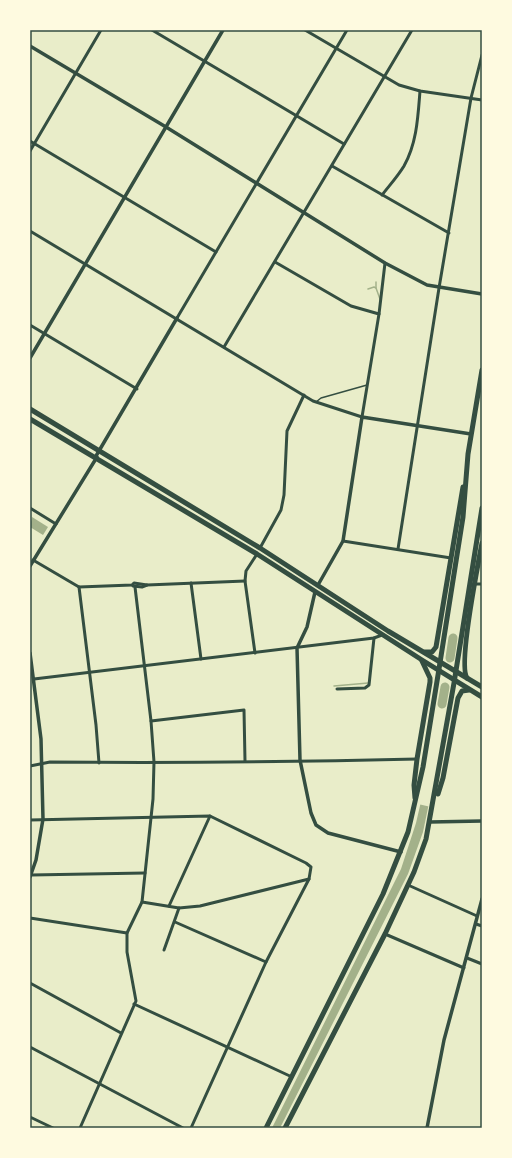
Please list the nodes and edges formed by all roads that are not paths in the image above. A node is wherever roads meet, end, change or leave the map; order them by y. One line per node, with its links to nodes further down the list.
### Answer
1 (101, 30): 11 (street)
2 (152, 30): 10 (street)
3 (224, 30): 10 (street)
4 (305, 30): 8 (street)
5 (347, 30): 8 (street)
6 (412, 30): 12 (street)
7 (30, 46): 11 (street)
8 (336, 48): 12 (street); 16 (street)
9 (482, 55): 14 (street)
10 (205, 62): 16 (street); 17 (street)
11 (75, 73): 17 (street); 19 (street)
12 (384, 77): 13 (street); 20 (street)
13 (420, 91): 14 (street); 24 (street)
14 (471, 98): 15 (street); 28 (street)
15 (482, 100)
16 (296, 116): 20 (street); 23 (street)
17 (166, 127): 23 (street); 25 (street)
18 (30, 140): 19 (street)
19 (34, 143): 21 (street); 25 (street)
20 (344, 144): 22 (street)
21 (30, 151)
22 (332, 166): 24 (street); 26 (street)
23 (257, 184): 26 (street); 29 (street)
24 (382, 195): 28 (street)
25 (125, 198): 29 (street); 32 (street)
26 (303, 213): 30 (street); 31 (street)
27 (30, 231): 32 (street)
28 (449, 233): 33 (street)
29 (216, 252): 36 (street)
30 (275, 262): 35 (street); 39 (street)
31 (385, 263): 33 (street); 35 (street)
32 (84, 264): 36 (street); 38 (street)
33 (439, 288): 34 (street); 49 (street)
34 (482, 294)
35 (379, 314): 42 (street)
36 (177, 318): 39 (street); 43 (street)
37 (30, 325): 38 (street)
38 (45, 334): 40 (street); 43 (street)
39 (224, 348): 44 (street)
40 (30, 358)
41 (482, 370): 50 (highway)
42 (367, 385): 45 (lane); 47 (street)
43 (137, 389): 51 (street)
44 (304, 395): 45 (street); 59 (street)
45 (316, 402): 47 (street)
46 (30, 409): 51 (highway)
47 (362, 417): 49 (street); 57 (street)
48 (30, 419): 53 (highway)
49 (418, 425): 50 (street); 60 (street)
50 (471, 434): 52 (highway)
51 (99, 450): 53 (street); 59 (highway)
52 (468, 454): 62 (highway); 97 (highway)
53 (97, 457): 56 (street); 61 (highway)
54 (30, 508): 56 (street)
55 (482, 508): 98 (highway)
56 (56, 524): 63 (street)
57 (343, 541): 60 (street); 69 (street)
58 (482, 543): 67 (highway)
59 (260, 548): 69 (highway)
60 (398, 549): 62 (street)
61 (256, 554): 65 (street); 72 (highway)
62 (451, 558): 76 (highway)
63 (33, 560): 64 (street); 71 (street)
64 (30, 566)
65 (245, 581): 66 (street); 78 (street)
66 (191, 583): 70 (street); 79 (street)
67 (475, 584): 68 (street); 84 (highway)
68 (482, 584)
69 (318, 585): 76 (highway)
70 (134, 586): 71 (street); 81 (street)
71 (79, 587): 82 (street)
72 (315, 592): 73 (highway); 75 (street)
73 (382, 635): 74 (street); 80 (highway)
74 (374, 638): 75 (street); 86 (street)
75 (297, 648): 78 (street); 92 (street)
76 (422, 651): 84 (highway)
77 (30, 653): 83 (street)
78 (255, 653): 79 (street)
79 (200, 659): 81 (street)
80 (422, 660): 87 (highway); 90 (highway)
81 (145, 666): 82 (street); 89 (street)
82 (90, 672): 83 (street); 93 (street)
83 (34, 679): 95 (street)
84 (471, 681): 85 (highway)
85 (482, 687)
86 (337, 689)
87 (473, 691): 88 (highway); 98 (highway)
88 (482, 697)
89 (151, 721): 91 (street); 94 (street)
90 (418, 759): 92 (street); 97 (highway)
91 (245, 760): 92 (street); 94 (street)
92 (300, 760): 105 (street)
93 (99, 762): 94 (street); 95 (street)
94 (154, 762): 100 (street)
95 (42, 764): 96 (street); 101 (street)
96 (30, 766)
97 (416, 801): 105 (highway)
98 (433, 804): 103 (highway)
99 (210, 816): 100 (street); 108 (street); 112 (street)
100 (151, 818): 101 (street); 106 (street)
101 (43, 819): 102 (street); 107 (street)
102 (30, 820)
103 (430, 822): 104 (street); 109 (highway)
104 (482, 822)
105 (401, 852): 131 (highway)
106 (145, 873): 107 (street); 111 (street)
107 (30, 876)
108 (309, 879): 113 (street); 123 (street)
109 (408, 885): 114 (street); 120 (highway)
110 (482, 899): 114 (street)
111 (142, 902): 112 (street); 119 (street)
112 (169, 906): 113 (street)
113 (179, 908): 116 (street)
114 (477, 916): 117 (street)
115 (30, 918): 119 (street)
116 (175, 922): 121 (street); 123 (street)
117 (476, 924): 118 (street); 122 (street)
118 (482, 926)
119 (127, 934): 127 (street)
120 (385, 934): 125 (street); 139 (highway)
121 (164, 950)
122 (467, 958): 124 (street); 125 (street)
123 (266, 962): 130 (street)
124 (482, 964)
125 (464, 968): 140 (street)
126 (30, 983): 128 (street)
127 (134, 1004): 128 (street); 130 (street)
128 (121, 1033): 132 (street)
129 (30, 1047): 132 (street)
130 (228, 1047): 131 (street); 137 (street)
131 (292, 1077): 138 (highway)
132 (98, 1084): 135 (street); 136 (street)
133 (30, 1117): 134 (street)
134 (53, 1128)
135 (80, 1128)
136 (184, 1128)
137 (191, 1128)
138 (266, 1128)
139 (285, 1128)
140 (427, 1128)

